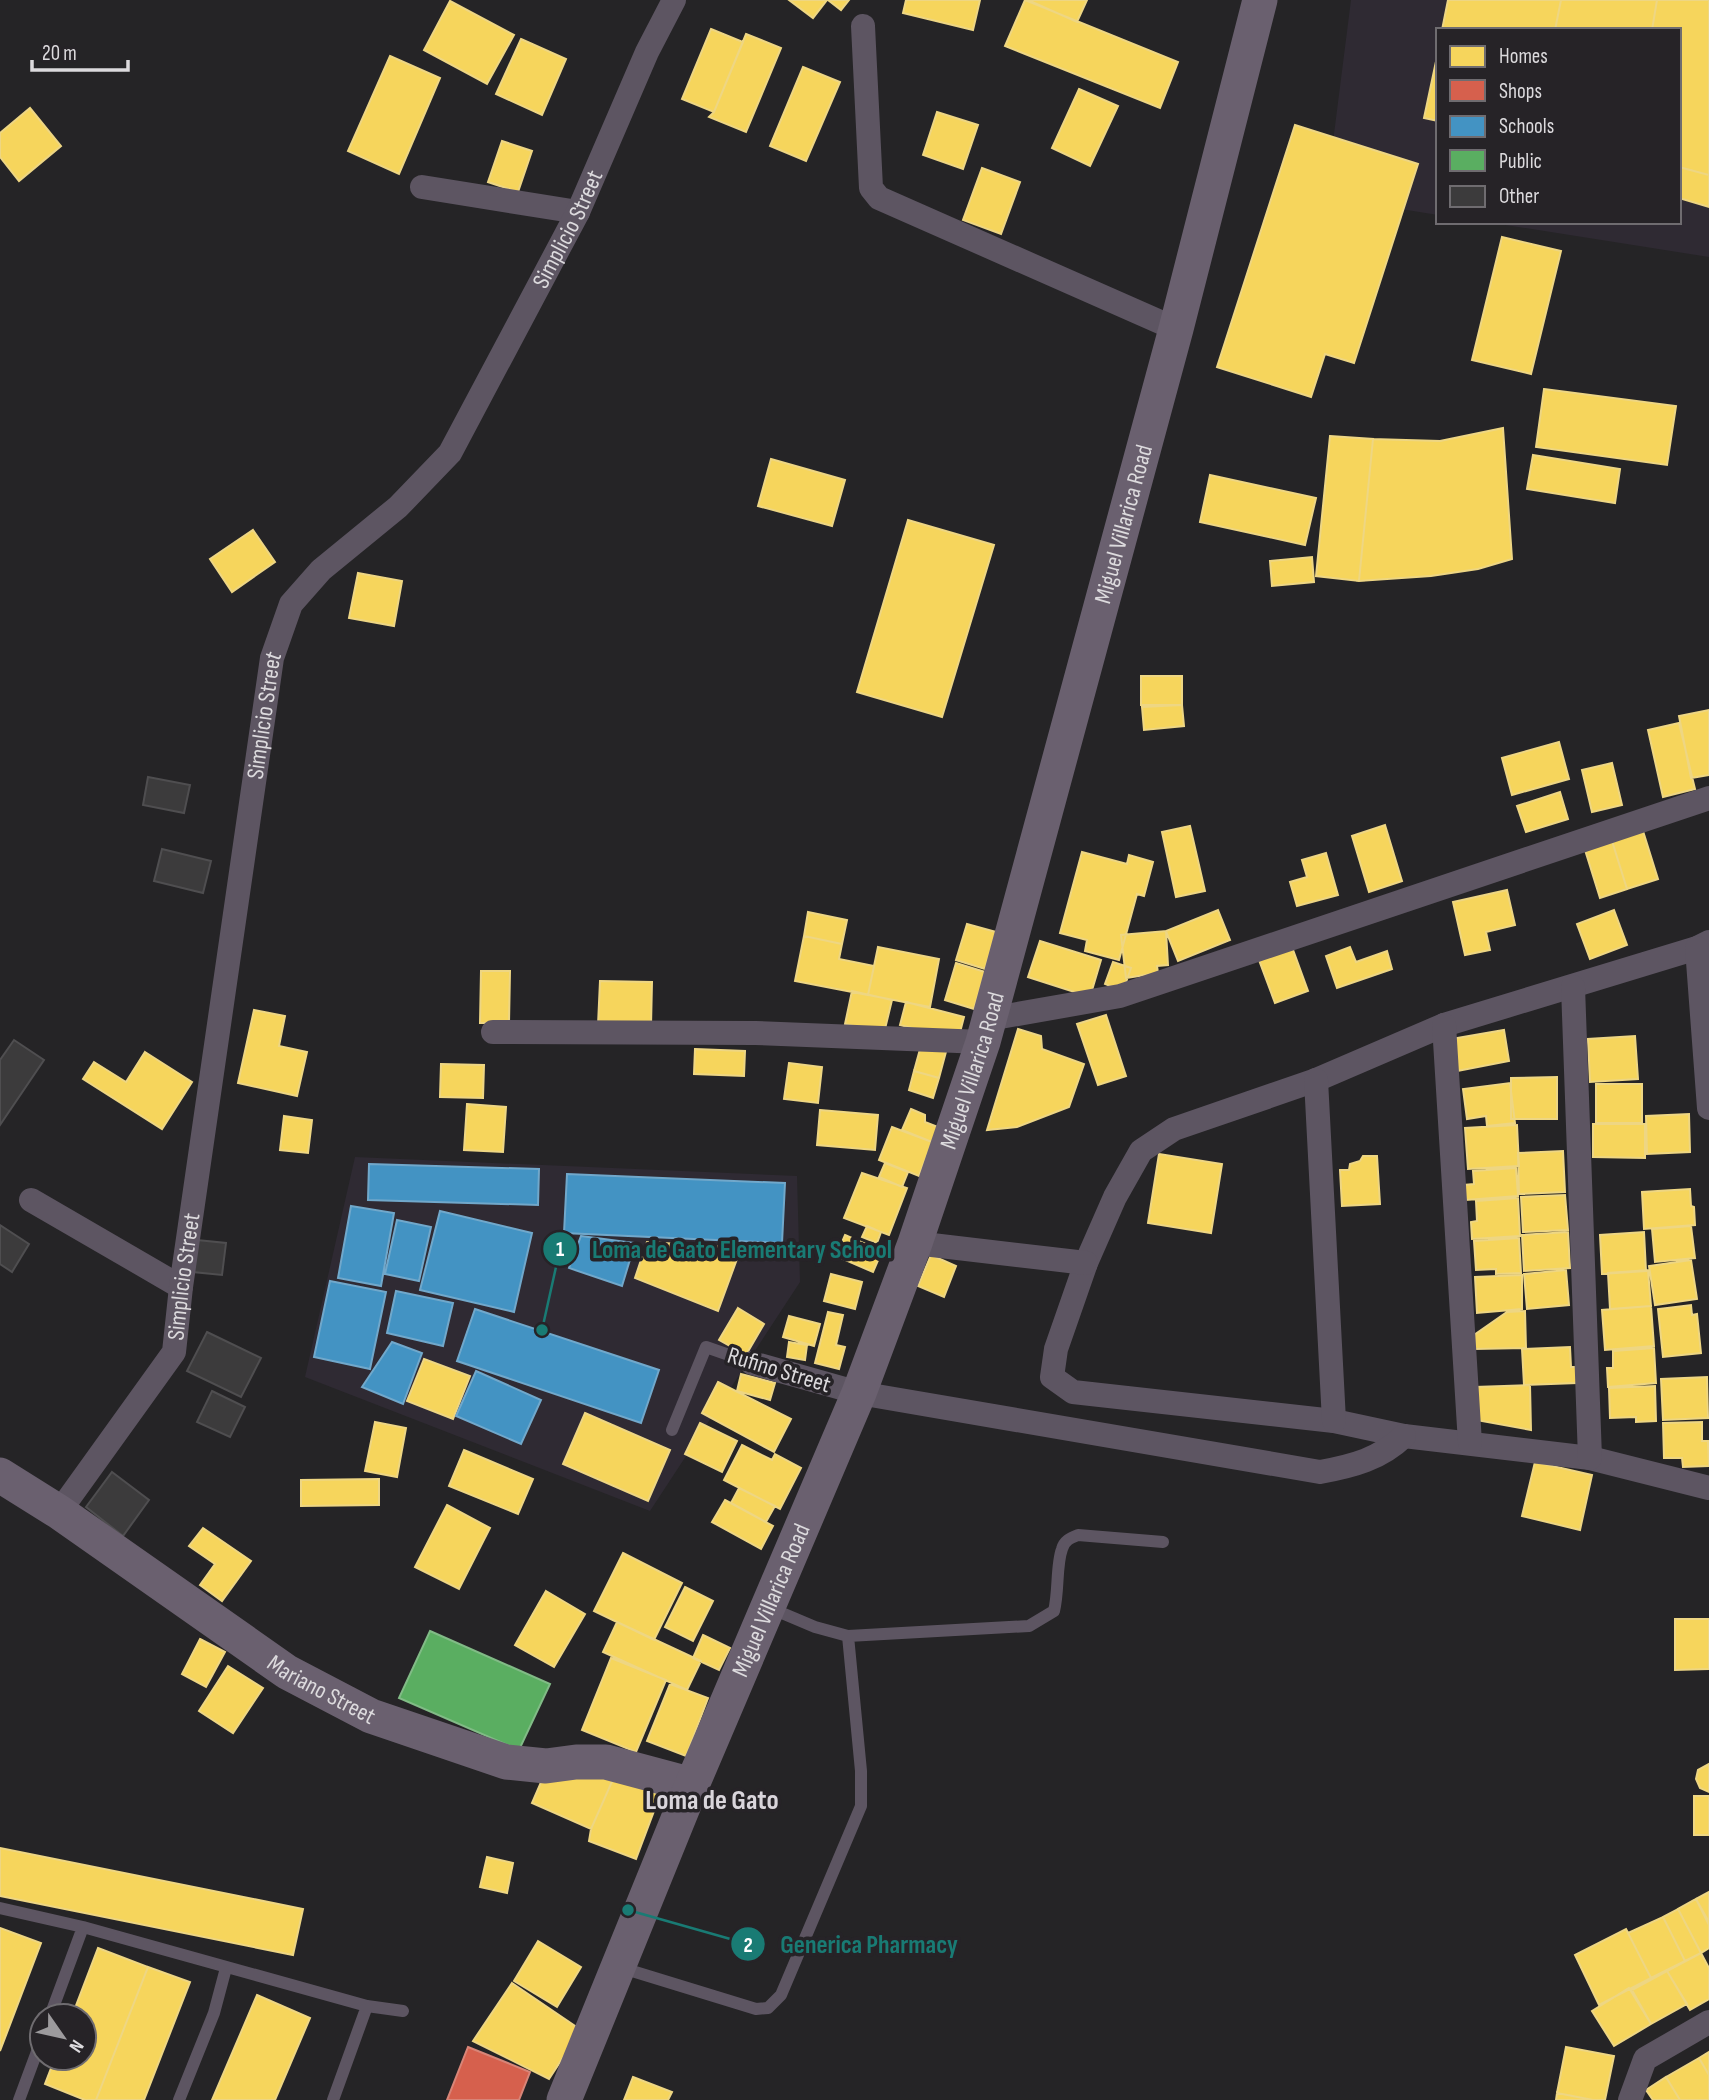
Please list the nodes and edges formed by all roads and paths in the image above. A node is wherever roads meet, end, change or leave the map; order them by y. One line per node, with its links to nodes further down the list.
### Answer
1 (674, 0): 5 (street, Simplicio Street)
2 (1260, 0): 6 (main road, Miguel Villarica Road)
3 (863, 26): 6 (street)
4 (422, 187): 5 (street)
5 (578, 212): 18 (street, Simplicio Street)
6 (1176, 329): 11 (main road, Miguel Villarica Road)
7 (1709, 798): 11 (street)
8 (1703, 945): 9 (street); 14 (street)
9 (1573, 987): 10 (street); 25 (street)
10 (1444, 1025): 13 (street); 24 (street)
11 (986, 1030): 12 (street); 16 (main road, Miguel Villarica Road)
12 (493, 1032)
13 (1316, 1080): 17 (street); 21 (street)
14 (1709, 1108)
15 (31, 1200): 18 (street)
16 (915, 1243): 17 (street); 20 (main road, Miguel Villarica Road)
17 (1086, 1263): 21 (street)
18 (181, 1287): 28 (street, Simplicio Street)
19 (752, 1363): 20 (street, Rufino Street); 22 (lane, Rufino Street)
20 (859, 1393): 23 (street, Rufino Street); 30 (main road, Miguel Villarica Road)
21 (1334, 1421): 23 (street)
22 (672, 1430)
23 (1404, 1436): 24 (street)
24 (1469, 1443): 25 (street)
25 (1590, 1458): 27 (street)
26 (0, 1475): 28 (main road, Mariano Street)
27 (1709, 1488)
28 (59, 1512): 32 (main road, Mariano Street)
29 (1163, 1542): 31 (lane)
30 (766, 1607): 31 (lane); 32 (main road, Miguel Villarica Road)
31 (848, 1636): 35 (lane)
32 (692, 1785): 35 (main road, Miguel Villarica Road)
33 (0, 1908): 34 (lane)
34 (83, 1927): 36 (lane); 37 (lane)
35 (618, 1966): 45 (main road, Miguel Villarica Road)
36 (226, 1968): 38 (lane); 43 (lane)
37 (55, 2002)
38 (367, 2006): 39 (lane); 44 (lane)
39 (403, 2011)
40 (1709, 2022): 46 (street)
41 (29, 2072): 42 (lane)
42 (19, 2100)
43 (179, 2100)
44 (333, 2100)
45 (564, 2100)
46 (1630, 2100)

